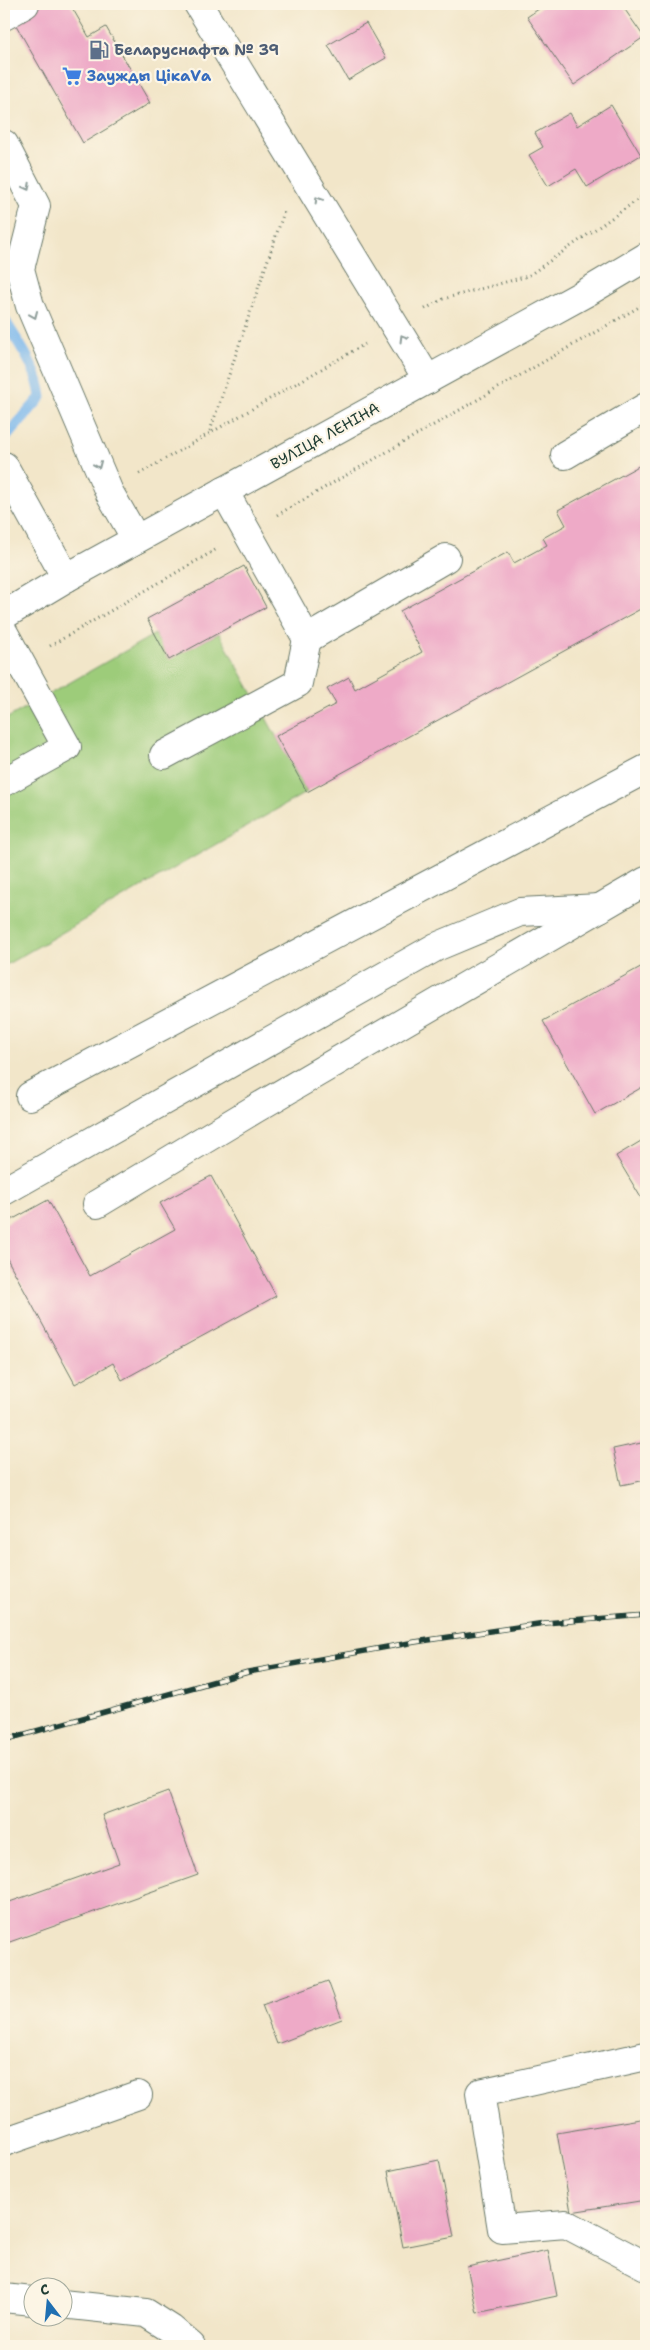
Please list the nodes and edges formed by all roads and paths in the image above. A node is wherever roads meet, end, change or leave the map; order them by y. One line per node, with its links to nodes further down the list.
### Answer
1 (24, 4): 3 (main road)
2 (198, 4): 5 (main road)
3 (4, 16)
4 (4, 144): 16 (main road, one-way to 16)
5 (298, 168): 9 (main road, one-way to 5); 12 (path)
6 (646, 194): 9 (path)
7 (646, 257): 10 (main road, ВУЛІЦА ЛЕНІНА)
8 (646, 303): 17 (path)
9 (396, 327): 10 (main road, one-way to 9); 12 (path)
10 (428, 380): 15 (main road, ВУЛІЦА ЛЕНІНА)
11 (646, 406): 13 (main road)
12 (209, 432): 16 (path)
13 (565, 455)
14 (4, 466): 20 (main road)
15 (224, 491): 17 (main road); 18 (main road, ВУЛІЦА ЛЕНІНА)
16 (109, 492): 18 (main road)
17 (245, 533): 23 (main road); 24 (path)
18 (136, 539): 20 (main road, ВУЛІЦА ЛЕНІНА)
19 (446, 558): 23 (main road)
20 (66, 578): 21 (main road, ВУЛІЦА ЛЕНІНА)
21 (4, 615)
22 (4, 633): 24 (main road)
23 (307, 639): 25 (main road)
24 (20, 663): 27 (main road)
25 (164, 755)
26 (646, 769): 30 (main road)
27 (4, 782)
28 (646, 882): 29 (main road)
29 (600, 908): 31 (main road); 32 (main road)
30 (30, 1096)
31 (4, 1191)
32 (97, 1204)
33 (646, 2056): 36 (main road)
34 (138, 2095): 35 (main road)
35 (4, 2142)
36 (646, 2266)
37 (4, 2298): 38 (main road)
38 (22, 2300)
39 (72, 2305): 40 (main road)
40 (191, 2346)

